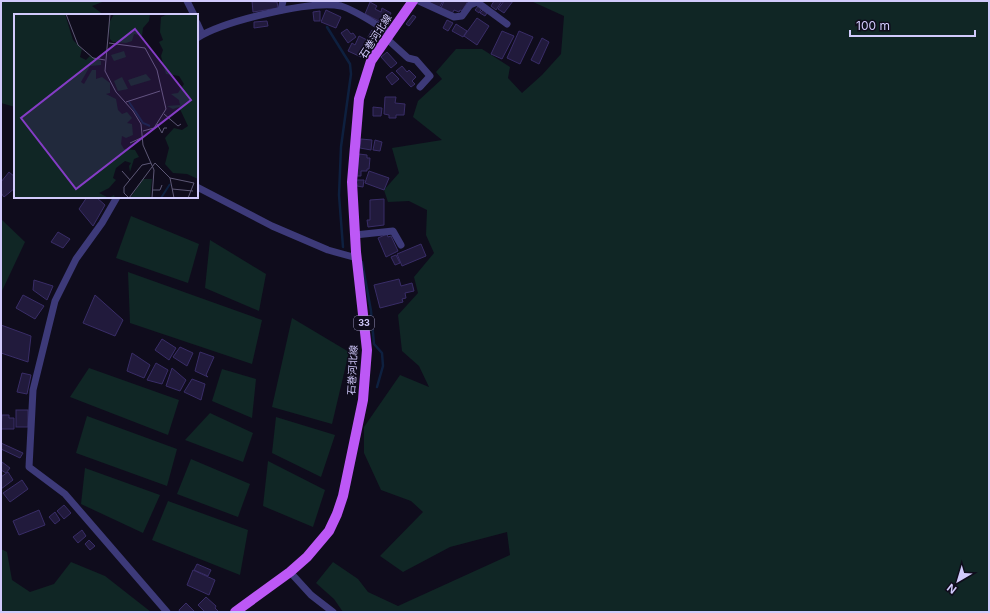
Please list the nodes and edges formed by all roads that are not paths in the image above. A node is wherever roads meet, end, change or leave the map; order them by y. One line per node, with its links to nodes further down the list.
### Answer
1 (187, 1): 6 (street)
2 (283, 1): 5 (street)
3 (413, 1): 8 (main road, 石巻河北線 / 33)
4 (419, 1): 7 (street)
5 (281, 10): 8 (street); 9 (street)
6 (194, 14)
7 (507, 24)
8 (388, 35): 10 (street); 13 (main road, 石巻河北線 / 33)
9 (200, 36)
10 (420, 87)
11 (198, 188): 15 (street)
12 (116, 198): 17 (street)
13 (355, 234): 14 (street); 15 (main road, 石巻河北線 / 33)
14 (401, 245)
15 (357, 258): 16 (main road, 石巻河北線 / 33)
16 (290, 572): 18 (main road, 石巻河北線 / 33); 19 (street)
17 (167, 612)
18 (235, 612)
19 (333, 612)

